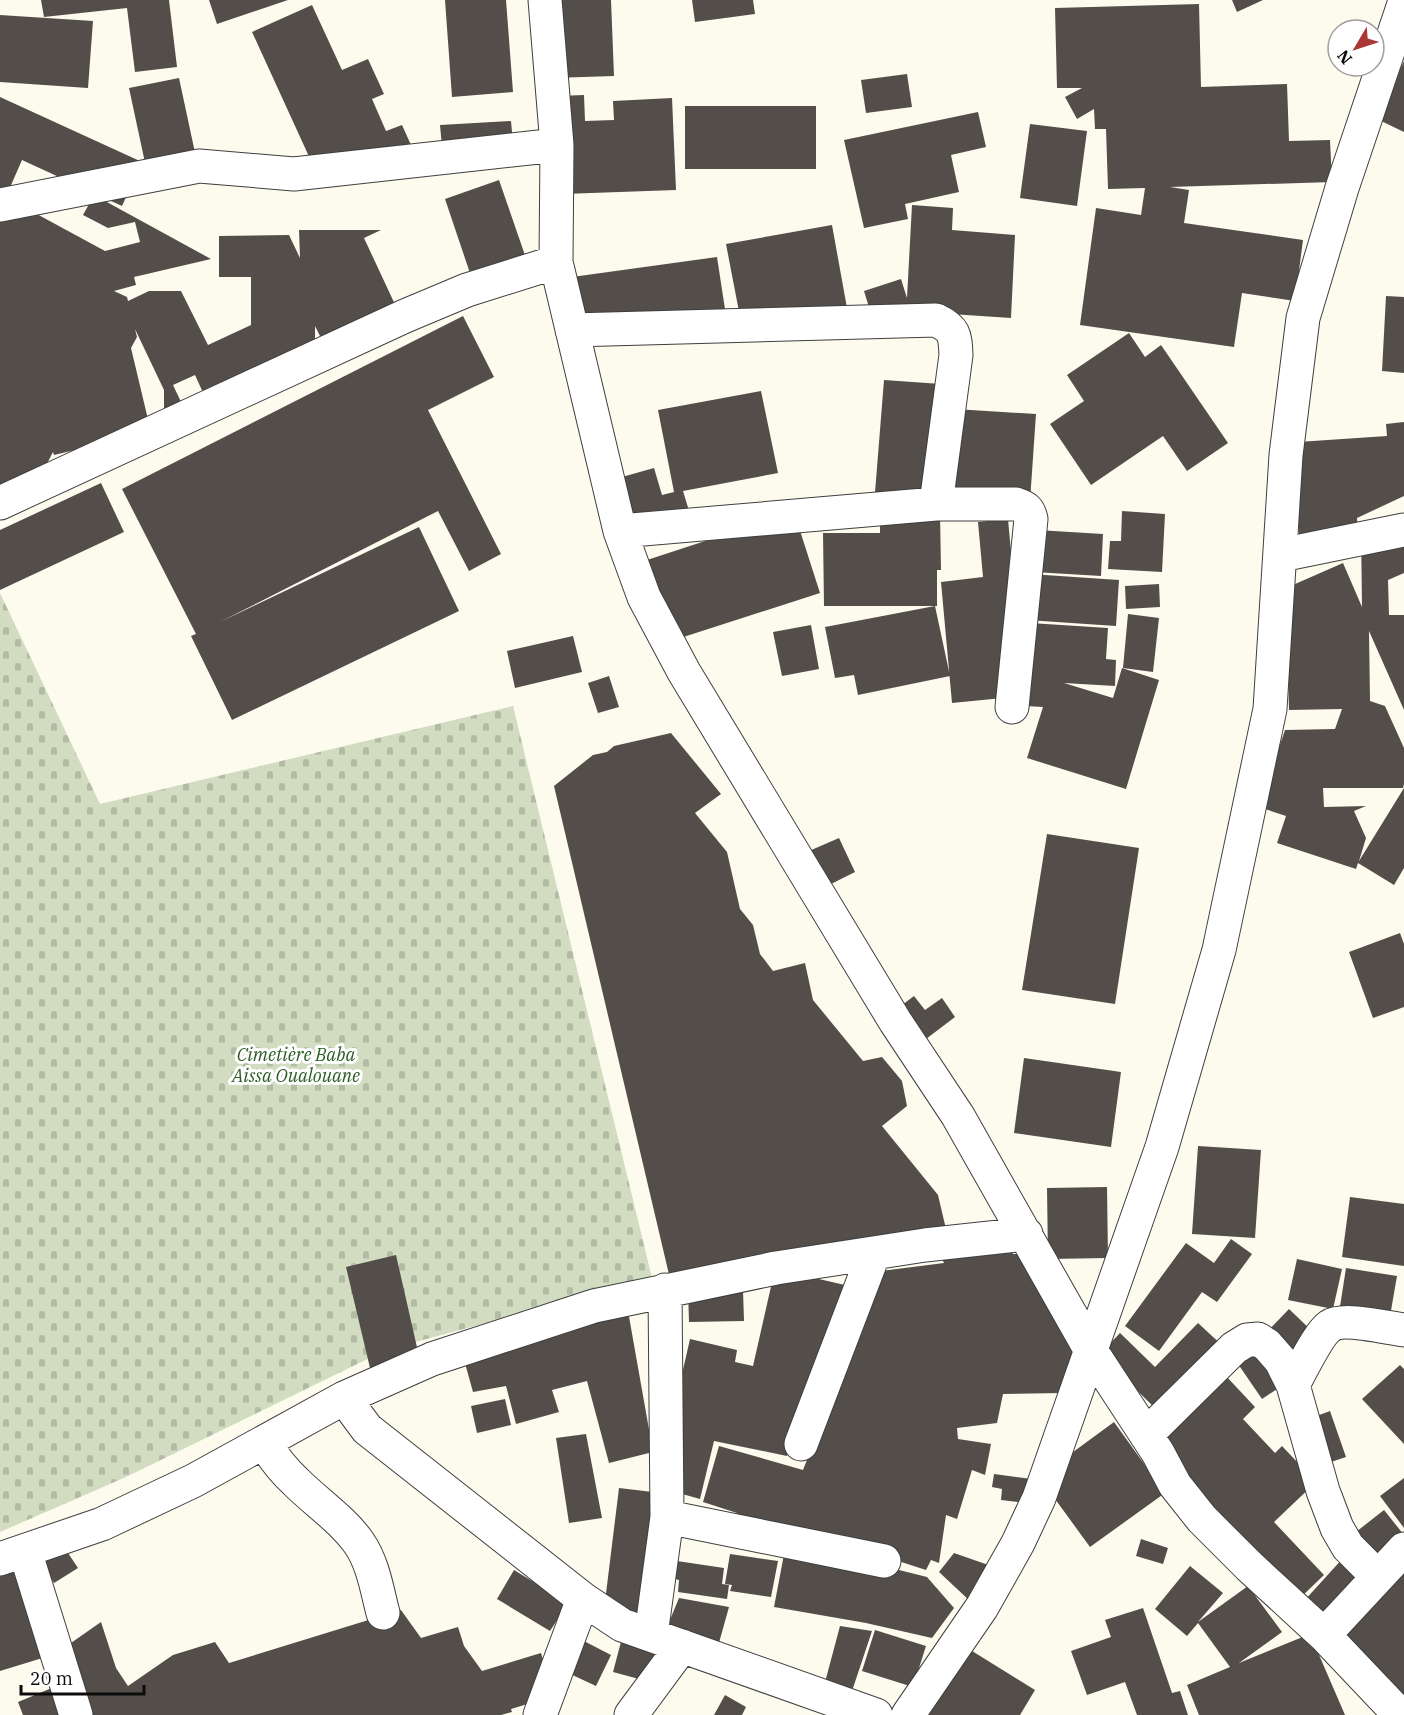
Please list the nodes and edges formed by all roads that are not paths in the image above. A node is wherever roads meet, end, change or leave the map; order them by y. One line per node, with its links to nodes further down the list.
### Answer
1 (545, 0): 3 (street)
2 (1404, 4): 11 (street)
3 (557, 145): 4 (street); 5 (street)
4 (0, 205)
5 (556, 262): 6 (street); 7 (street)
6 (572, 330): 8 (street); 10 (street)
7 (0, 502)
8 (936, 504): 10 (street); 12 (street)
9 (1404, 530): 11 (street)
10 (620, 531): 13 (street)
11 (1281, 555): 17 (street)
12 (1012, 707)
13 (1026, 1234): 14 (street); 17 (street)
14 (874, 1253): 15 (street); 22 (street)
15 (665, 1290): 19 (street); 23 (street)
16 (1404, 1330): 18 (street)
17 (1090, 1349): 20 (street); 37 (street)
18 (1293, 1385): 20 (street); 27 (street)
19 (344, 1398): 21 (street); 28 (street)
20 (1146, 1435): 31 (street)
21 (264, 1442): 25 (street); 29 (street)
22 (801, 1444)
23 (667, 1517): 26 (street); 30 (street)
24 (1404, 1549): 27 (street)
25 (13, 1555): 33 (street)
26 (884, 1562)
27 (1377, 1577): 31 (street)
28 (583, 1599): 30 (street); 34 (street)
29 (383, 1613)
30 (651, 1635): 32 (street)
31 (1324, 1635): 38 (street)
32 (682, 1646): 35 (street); 36 (street)
33 (76, 1715)
34 (540, 1715)
35 (631, 1715)
36 (876, 1715)
37 (908, 1715)
38 (1400, 1715)

